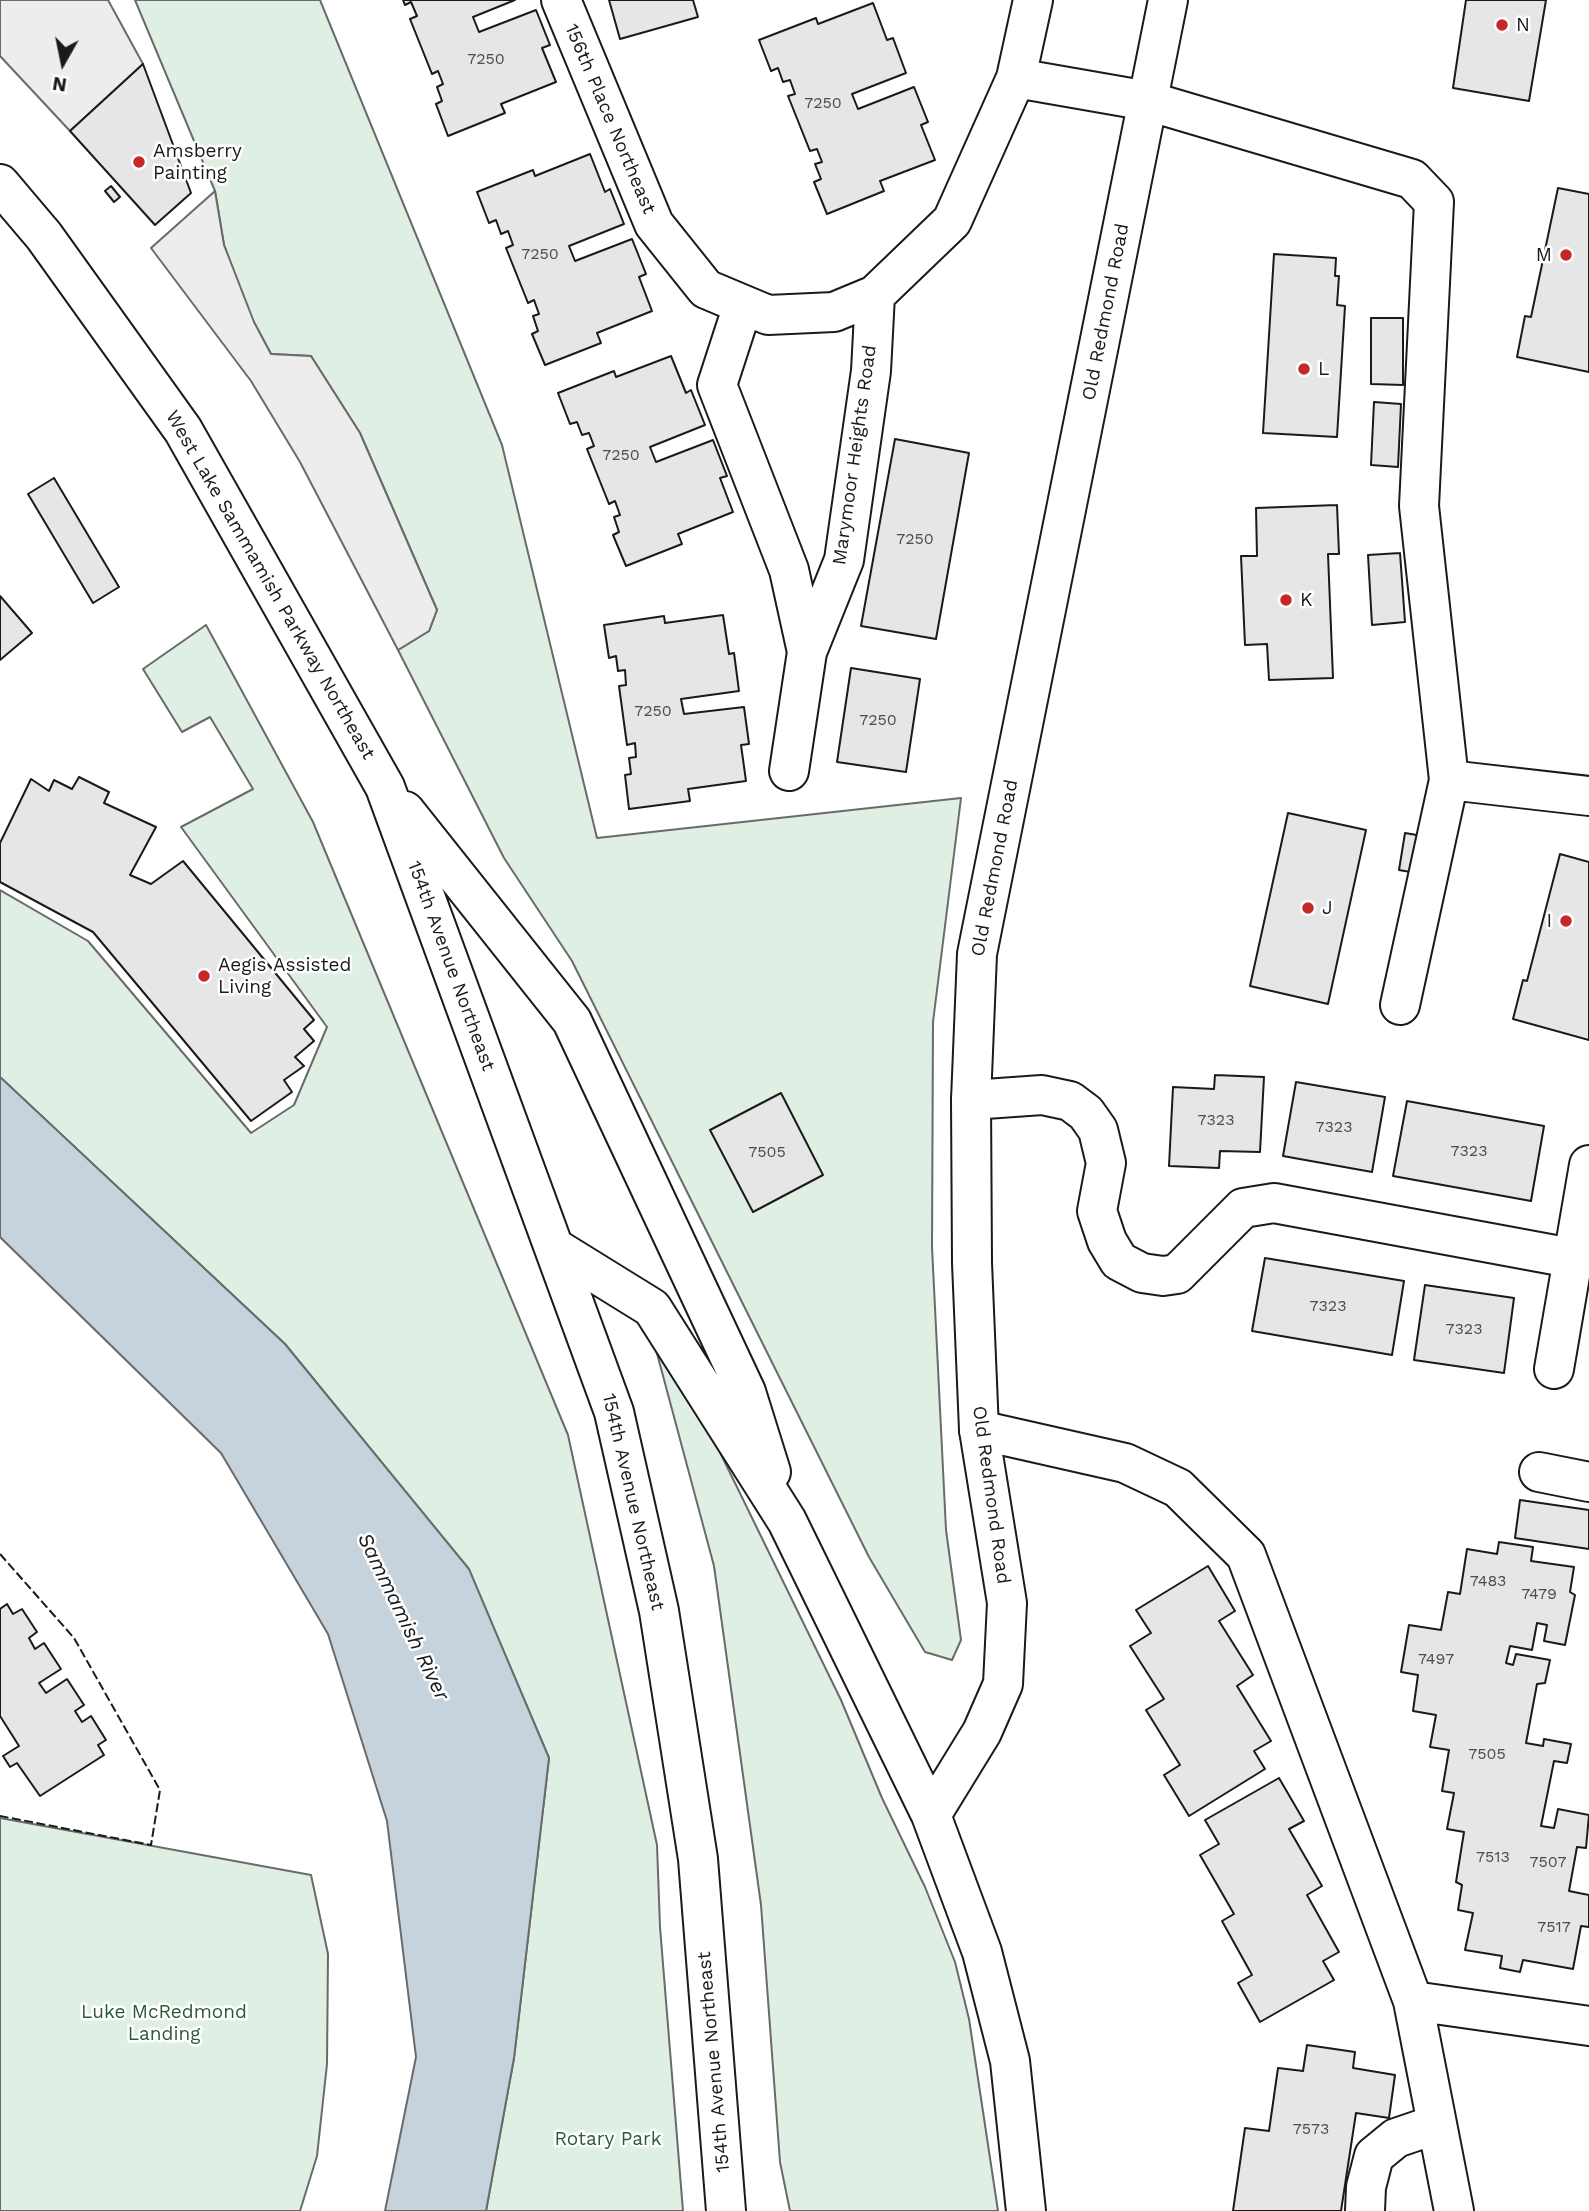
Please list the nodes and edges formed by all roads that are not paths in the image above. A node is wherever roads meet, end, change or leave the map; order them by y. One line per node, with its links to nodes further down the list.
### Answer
1 (561, 0): 8 (main road, 156th Place Northeast)
2 (1033, 0): 4 (main road)
3 (1168, 0): 5 (main road, Old Redmond Road)
4 (1016, 78): 5 (main road); 7 (main road)
5 (1148, 101): 11 (main road); 15 (main road, Old Redmond Road)
6 (0, 184): 12 (main road, West Lake Sammamish Parkway Northeast)
7 (875, 295): 8 (main road, 156th Place Northeast); 9 (main road, Marymoor Heights Road)
8 (743, 305): 9 (main road, Marymoor Heights Road)
9 (807, 652): 10 (main road, Marymoor Heights Road)
10 (789, 771)
11 (1449, 780): 13 (main road); 14 (main road)
12 (385, 787): 17 (main road, 154th Avenue Northeast); 23 (main road)
13 (1589, 796)
14 (1400, 1005)
15 (971, 1100): 18 (main road); 20 (main road, Old Redmond Road)
16 (1589, 1165): 18 (main road)
17 (555, 1248): 23 (main road); 28 (main road, 154th Avenue Northeast)
18 (1571, 1258): 19 (main road)
19 (1554, 1369)
20 (979, 1430): 24 (main road, Old Redmond Road); 25 (main road)
21 (1539, 1472): 22 (main road)
22 (1589, 1482)
23 (786, 1521): 24 (main road)
24 (931, 1815): 29 (main road)
25 (1413, 2001): 26 (main road); 27 (main road)
26 (1589, 2026)
27 (1437, 2124): 30 (main road); 31 (main road)
28 (726, 2211)
29 (1026, 2211)
30 (1365, 2211)
31 (1454, 2211)

